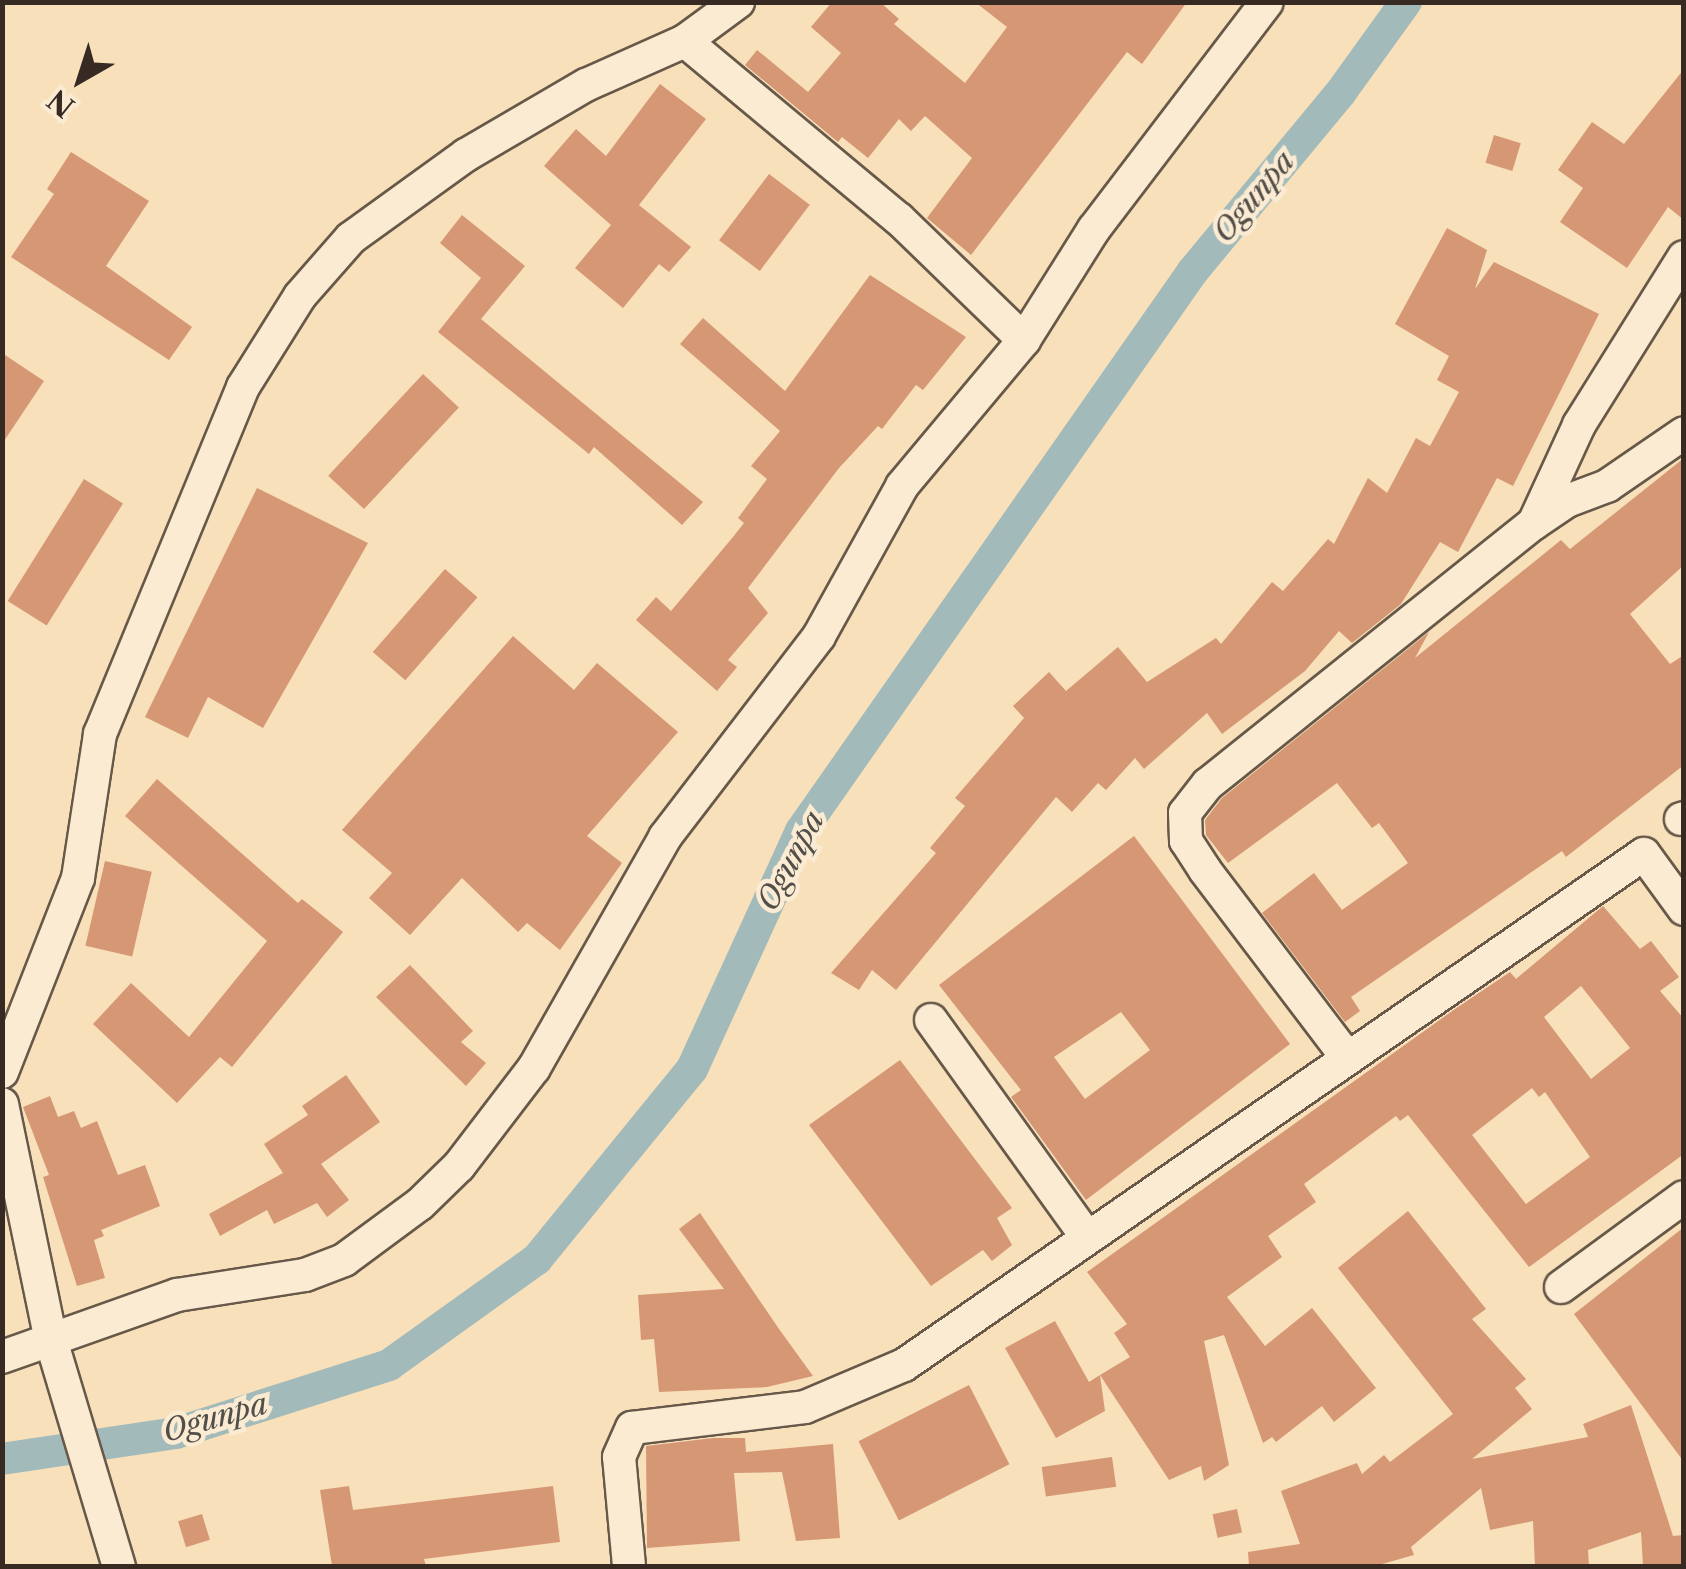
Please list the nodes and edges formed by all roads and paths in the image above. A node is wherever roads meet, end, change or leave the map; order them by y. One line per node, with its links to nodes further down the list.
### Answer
1 (738, 2): 3 (street)
2 (1267, 2): 5 (street)
3 (685, 41): 5 (street); 11 (street)
4 (1684, 258): 7 (street)
5 (1024, 340): 17 (street)
6 (1684, 434): 7 (street)
7 (1534, 524): 10 (street)
8 (1684, 909): 10 (street)
9 (931, 1020): 15 (street)
10 (1346, 1056): 15 (street)
11 (2, 1072)
12 (2, 1104): 13 (street)
13 (7, 1145): 17 (street)
14 (1684, 1197): 16 (street)
15 (1087, 1237): 20 (street)
16 (1562, 1287)
17 (54, 1349): 18 (street); 19 (street)
18 (2, 1357)
19 (120, 1566)
20 (629, 1566)

